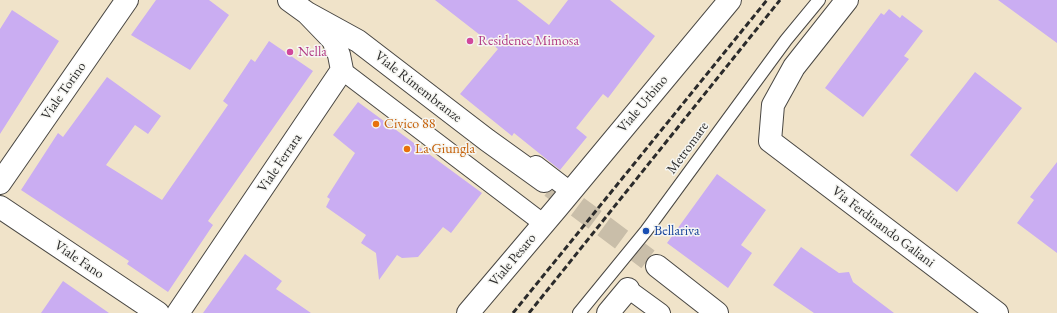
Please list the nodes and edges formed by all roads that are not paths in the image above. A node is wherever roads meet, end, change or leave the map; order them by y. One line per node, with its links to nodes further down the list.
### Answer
1 (127, 0): 10 (street, Viale Torino)
2 (289, 0): 6 (street, Viale Rimembranze)
3 (730, 0): 12 (street, Viale Urbino)
4 (819, 0): 18 (lane, Metromare)
5 (847, 0): 22 (street, Via Ferdinando Galiani)
6 (306, 13): 9 (street, Viale Rimembranze); 16 (street, Viale Ferrara)
7 (368, 39): 12 (street)
8 (348, 74): 12 (street)
9 (544, 181)
10 (0, 183)
11 (0, 207): 15 (street, Viale Fano)
12 (557, 208): 17 (street, Viale Pesaro)
13 (657, 266): 21 (street)
14 (628, 289): 19 (street); 20 (street)
15 (158, 313)
16 (178, 313)
17 (468, 313)
18 (579, 313)
19 (608, 313)
20 (661, 313)
21 (717, 313)
22 (997, 313)

